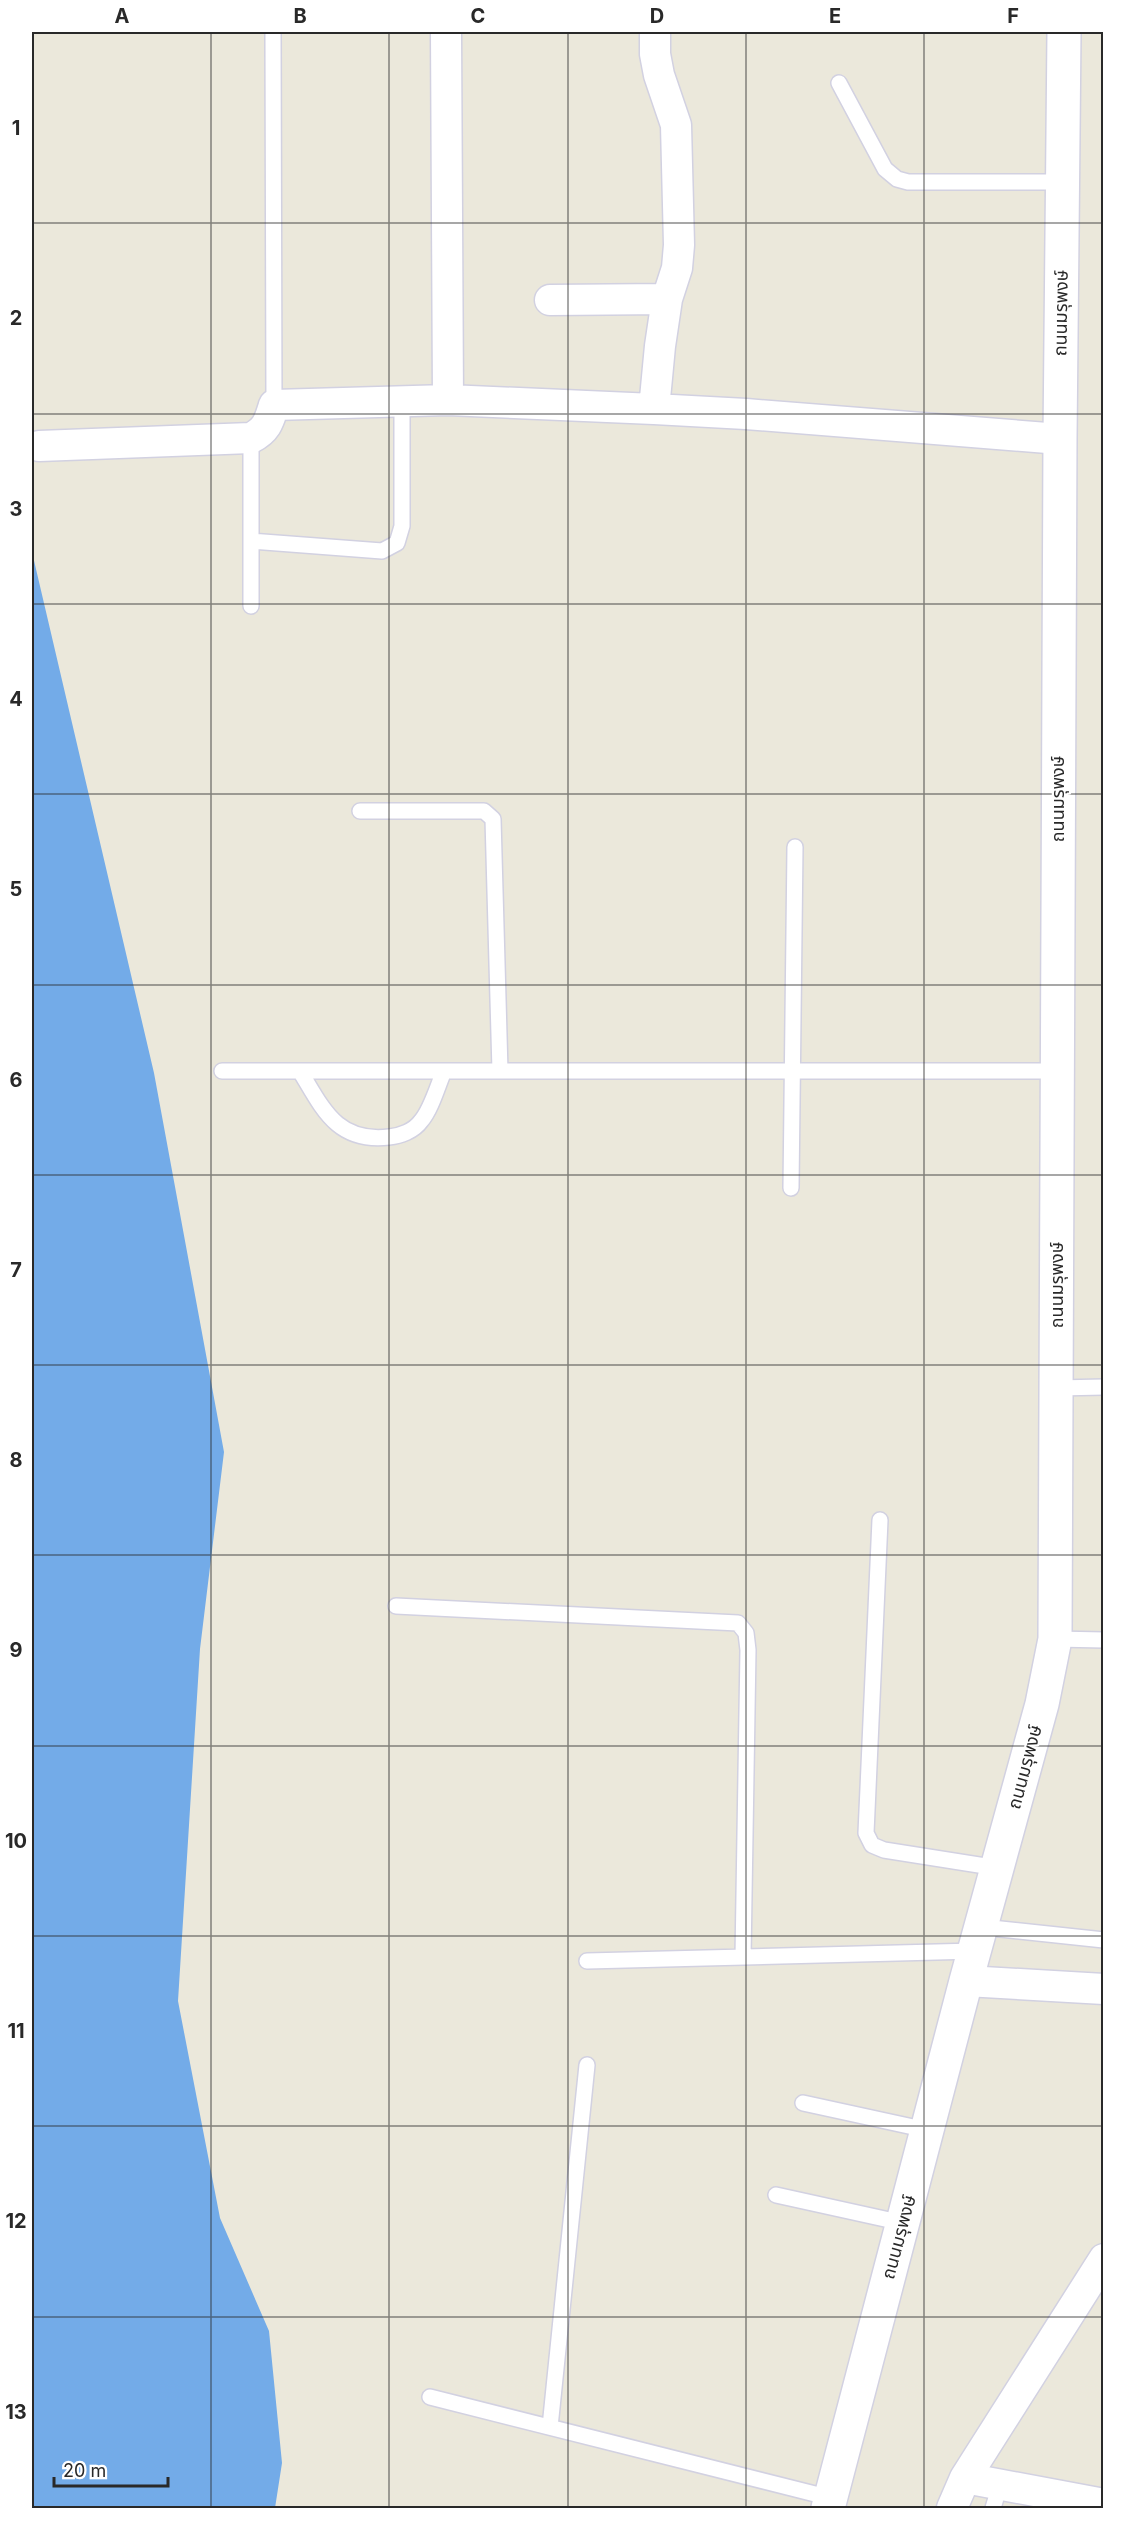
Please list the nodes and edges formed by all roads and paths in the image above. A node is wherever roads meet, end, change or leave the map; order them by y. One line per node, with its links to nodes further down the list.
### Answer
1 (273, 32): 11 (lane)
2 (446, 32): 9 (street)
3 (655, 32): 7 (street)
4 (1064, 32): 6 (main road, ถนนมรุพงษ์)
5 (839, 83): 6 (lane)
6 (1062, 182): 14 (main road, ถนนมรุพงษ์)
7 (667, 299): 8 (street); 12 (street)
8 (550, 300)
9 (448, 400): 10 (street); 12 (street)
10 (402, 401): 11 (street); 16 (lane)
11 (273, 405): 13 (street)
12 (654, 409): 14 (street)
13 (251, 438): 15 (street); 16 (lane)
14 (1060, 439): 25 (main road, ถนนมรุพงษ์)
15 (39, 446)
16 (252, 541): 17 (lane)
17 (251, 606)
18 (360, 811): 23 (lane)
19 (795, 847): 24 (lane)
20 (222, 1071): 21 (lane)
21 (300, 1071): 22 (lane); 22 (lane)
22 (444, 1071): 23 (lane)
23 (500, 1071): 24 (lane)
24 (793, 1071): 25 (lane); 26 (lane)
25 (1057, 1071): 28 (main road, ถนนมรุพงษ์)
26 (791, 1188)
27 (1104, 1387): 28 (lane)
28 (1057, 1388): 31 (main road, ถนนมรุพงษ์)
29 (880, 1520): 33 (lane)
30 (396, 1606): 36 (lane)
31 (1055, 1639): 32 (lane); 33 (main road, ถนนมรุพงษ์)
32 (1104, 1640)
33 (998, 1868): 35 (main road, ถนนมรุพงษ์)
34 (1104, 1940): 35 (lane)
35 (974, 1953): 36 (lane); 38 (street); 41 (main road, ถนนมรุพงษ์)
36 (743, 1957): 37 (lane)
37 (587, 1961)
38 (1104, 1989)
39 (587, 2065): 46 (lane)
40 (803, 2103): 41 (lane)
41 (927, 2130): 43 (main road, ถนนมรุพงษ์)
42 (776, 2195): 43 (lane)
43 (903, 2223): 49 (main road, ถนนมรุพงษ์)
44 (1104, 2259): 47 (street)
45 (430, 2397): 46 (lane)
46 (550, 2427): 49 (lane)
47 (965, 2478): 48 (street); 51 (street)
48 (997, 2497): 50 (street)
49 (830, 2503)
50 (1104, 2504)
51 (952, 2508)

